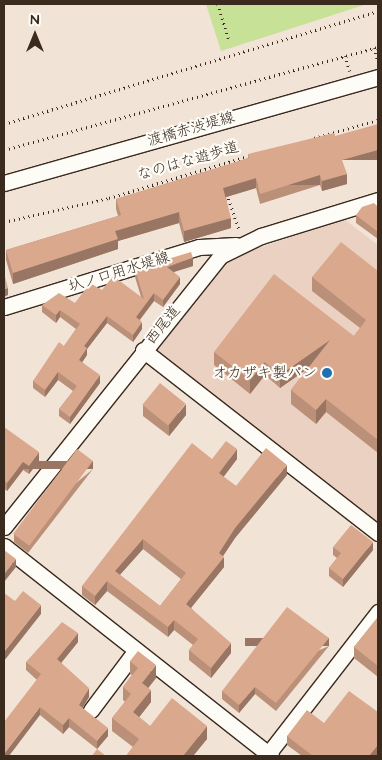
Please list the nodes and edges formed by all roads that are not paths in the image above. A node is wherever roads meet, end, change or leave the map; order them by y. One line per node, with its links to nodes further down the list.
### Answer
1 (378, 77): 2 (street, 渡橋赤渋堤線)
2 (4, 182)
3 (378, 200): 4 (street, 西尾道)
4 (238, 238): 5 (street, 圦ノ口用水堤線); 6 (street, 西尾道)
5 (4, 307)
6 (143, 350): 7 (street, 西尾道); 8 (street)
7 (4, 527)
8 (378, 533)
9 (4, 546): 11 (street)
10 (378, 612): 13 (street)
11 (136, 650): 12 (street); 13 (street)
12 (91, 710)
13 (270, 755)

